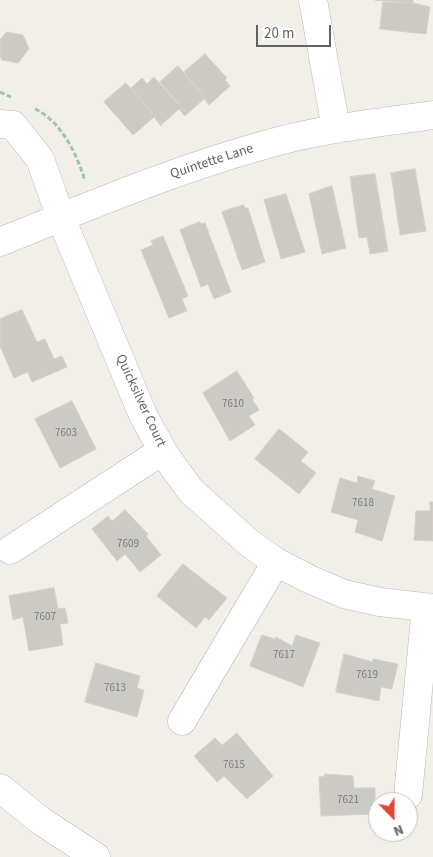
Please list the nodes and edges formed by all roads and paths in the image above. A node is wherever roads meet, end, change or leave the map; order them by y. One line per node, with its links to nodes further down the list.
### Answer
1 (313, 0): 4 (street)
2 (433, 115): 4 (street, Quintette Lane)
3 (0, 124): 5 (street, Quicksilver Court)
4 (336, 129): 5 (street, Quintette Lane)
5 (61, 218): 6 (street, Quintette Lane); 7 (street, Quicksilver Court)
6 (0, 242)
7 (162, 451): 8 (street); 9 (street, Quicksilver Court)
8 (10, 550)
9 (276, 562): 10 (street, Quicksilver Court); 11 (street)
10 (430, 608): 13 (street)
11 (182, 722)
12 (0, 788): 14 (street)
13 (408, 792)
14 (96, 857)

